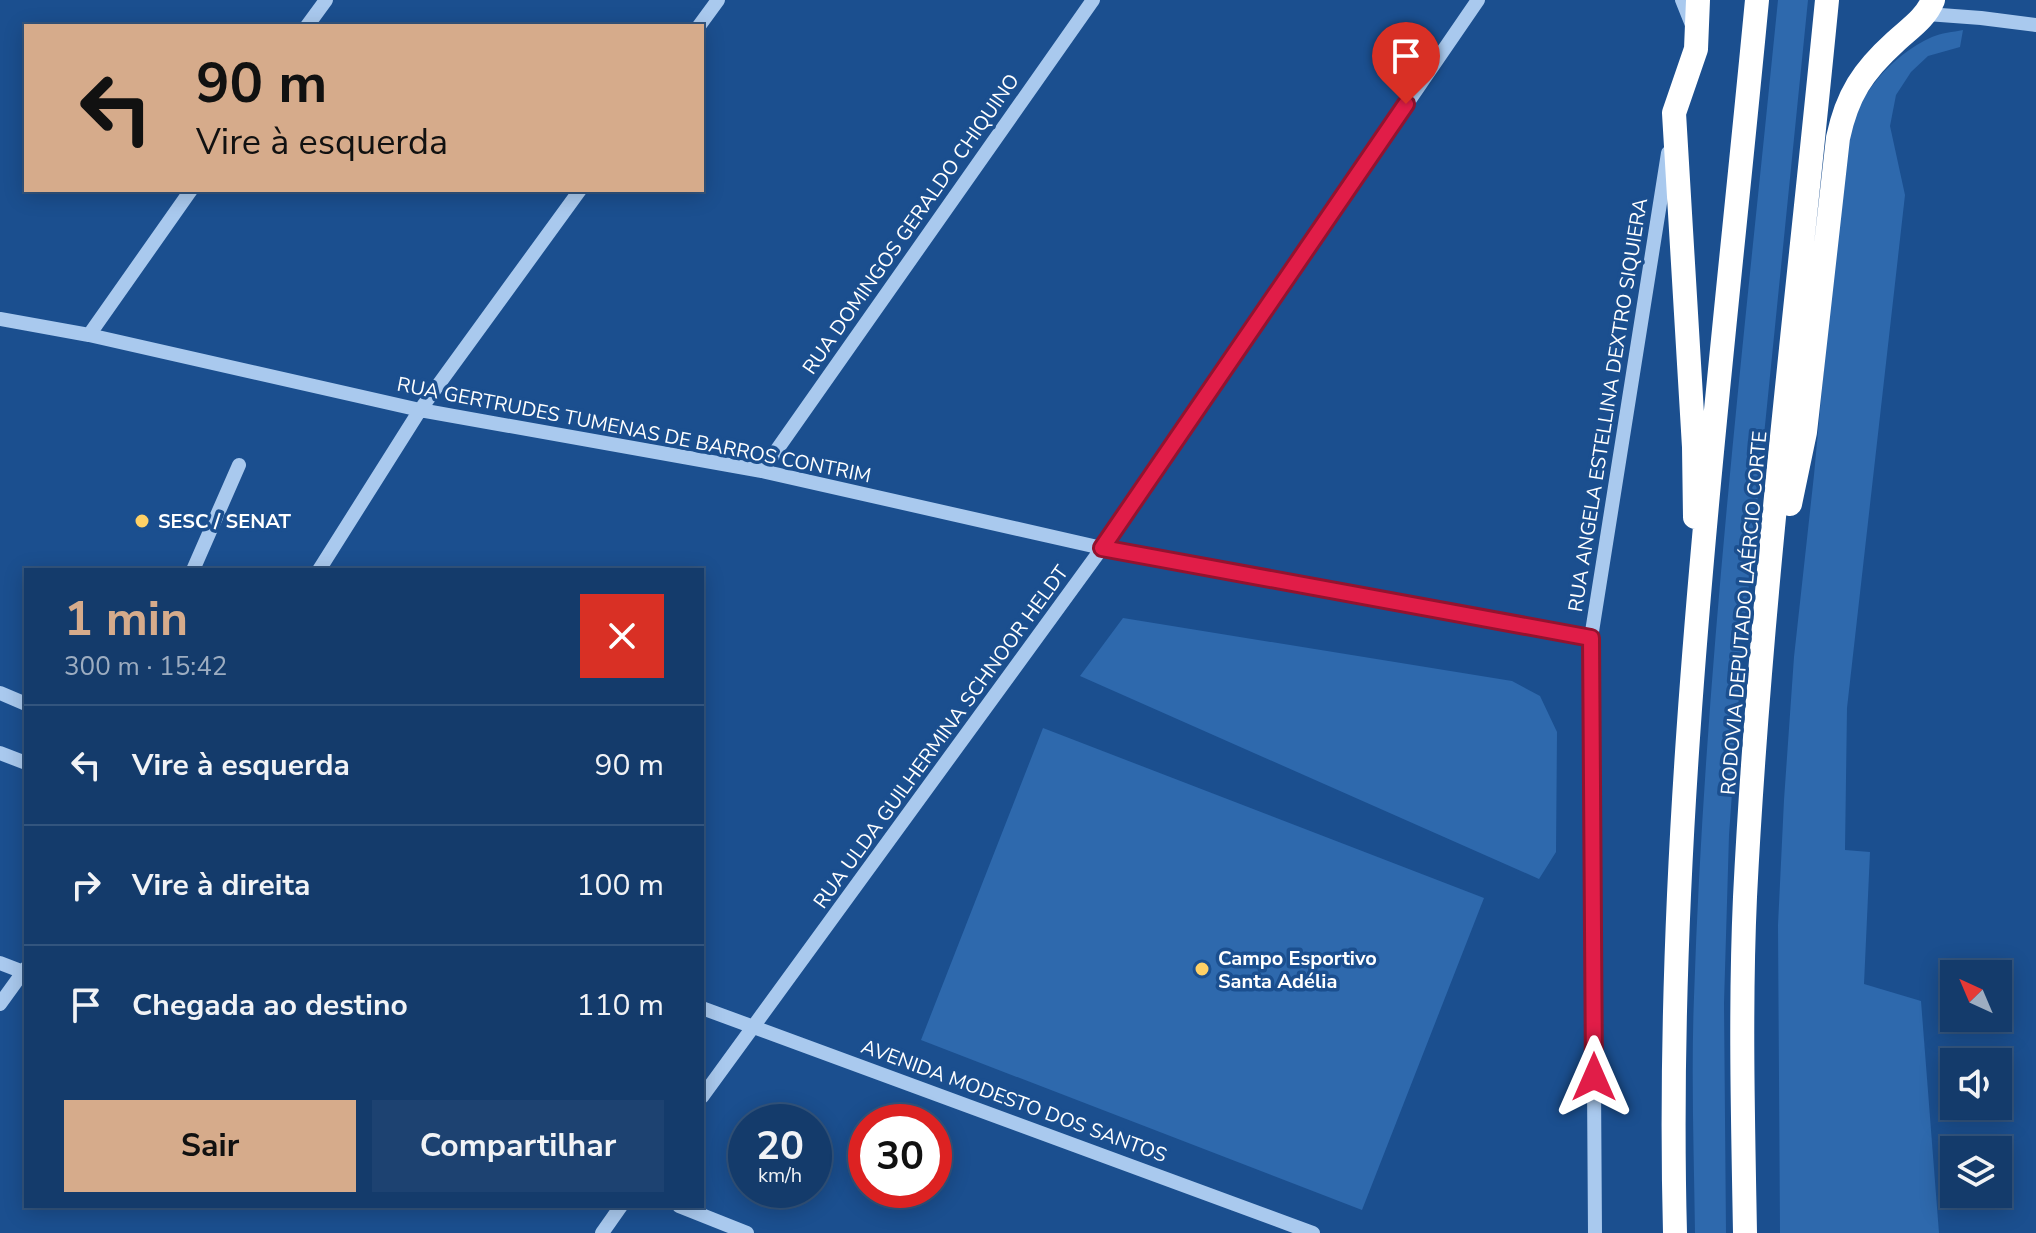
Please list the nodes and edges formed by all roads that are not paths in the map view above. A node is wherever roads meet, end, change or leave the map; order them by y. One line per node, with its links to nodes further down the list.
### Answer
1 (326, 0): 10 (street)
2 (718, 0): 11 (street)
3 (1093, 0): 21 (street, RUA DOMINGOS GERALDO CHIQUINO)
4 (1478, 0): 22 (street, RUA ULDA GUILHERMINA SCHNOOR HELDT)
5 (1682, 0): 13 (street)
6 (1698, 0): 13 (highway)
7 (1757, 0): 26 (highway)
8 (1827, 0): 25 (highway, RODOVIA DEPUTADO LAÉRCIO CORTE)
9 (1930, 7): 12 (street); 25 (highway)
10 (308, 24)
11 (700, 24)
12 (2036, 25)
13 (1696, 49): 14 (highway)
14 (1674, 113): 26 (highway); 27 (street, RUA ANGELA ESTELLINA DEXTRO SIQUIERA)
15 (190, 192): 18 (street)
16 (579, 192): 19 (street)
17 (0, 319): 18 (street, RUA GERTRUDES TUMENAS DE BARROS CONTRIM)
18 (89, 335): 19 (street, RUA GERTRUDES TUMENAS DE BARROS CONTRIM)
19 (420, 410): 21 (street, RUA GERTRUDES TUMENAS DE BARROS CONTRIM); 24 (street)
20 (239, 465): 23 (street)
21 (762, 471): 22 (street, RUA GERTRUDES TUMENAS DE BARROS CONTRIM)
22 (1102, 548): 27 (street, RUA GERTRUDES TUMENAS DE BARROS CONTRIM); 37 (street, RUA ULDA GUILHERMINA SCHNOOR HELDT)
23 (194, 568)
24 (320, 568)
25 (1765, 616): 46 (highway, RODOVIA DEPUTADO LAÉRCIO CORTE)
26 (1697, 627): 45 (highway)
27 (1591, 638): 44 (street, RUA ANGELA ESTELLINA DEXTRO SIQUIERA)
28 (0, 693): 29 (street)
29 (24, 703)
30 (0, 753): 31 (street)
31 (24, 762)
32 (0, 963): 33 (street)
33 (24, 971)
34 (24, 972): 35 (street)
35 (0, 1004)
36 (704, 1009): 37 (street, AVENIDA MODESTO DOS SANTOS)
37 (755, 1026): 38 (street, RUA ULDA GUILHERMINA SCHNOOR HELDT); 43 (street, AVENIDA MODESTO DOS SANTOS)
38 (704, 1094)
39 (620, 1208): 41 (street)
40 (684, 1208): 42 (street)
41 (602, 1233)
42 (747, 1233)
43 (1313, 1233)
44 (1595, 1233)
45 (1675, 1233)
46 (1745, 1233)

